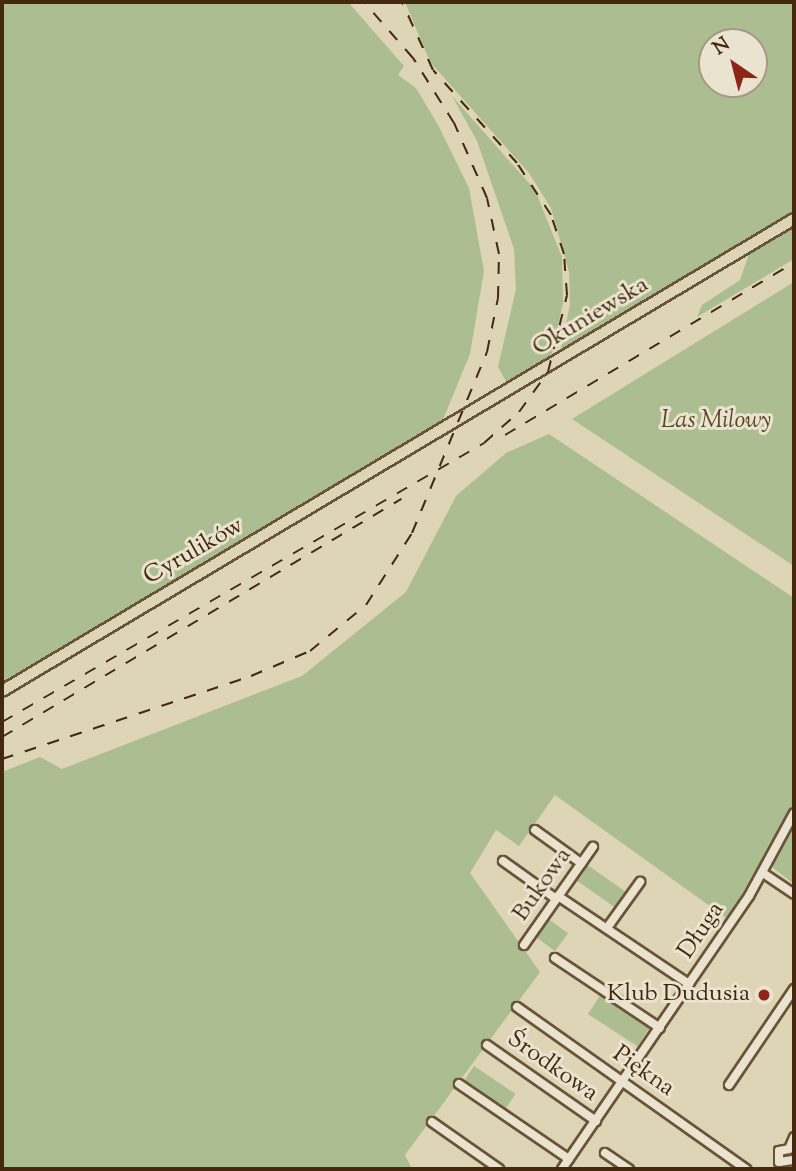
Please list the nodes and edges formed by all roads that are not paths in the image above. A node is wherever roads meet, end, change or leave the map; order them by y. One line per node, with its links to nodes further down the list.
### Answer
1 (794, 219): 2 (main road, Okuniewska)
2 (409, 450): 3 (main road, Cyrulików)
3 (2, 691)
4 (794, 813): 9 (street, Długa)
5 (535, 830): 8 (street)
6 (593, 848): 8 (street, Bukowa)
7 (503, 861): 12 (street)
8 (581, 863): 12 (street, Bukowa)
9 (763, 873): 11 (street); 16 (street, Długa)
10 (640, 882): 13 (street)
11 (794, 894)
12 (557, 898): 13 (street); 14 (street, Bukowa)
13 (607, 928): 16 (street)
14 (524, 945)
15 (555, 958): 19 (street)
16 (690, 984): 19 (street, Długa)
17 (794, 989): 23 (street)
18 (517, 1007): 21 (street, Piękna)
19 (660, 1028): 21 (street, Długa)
20 (487, 1045): 24 (street, Środkowa)
21 (624, 1082): 24 (street, Długa); 35 (street, Piękna)
22 (459, 1083): 29 (street)
23 (729, 1085)
24 (596, 1121): 29 (street, Długa)
25 (432, 1122): 32 (street)
26 (794, 1137): 27 (street)
27 (789, 1149): 30 (street); 31 (street)
28 (605, 1153): 34 (street)
29 (569, 1159): 33 (street, Długa)
30 (794, 1160): 31 (street)
31 (776, 1166)
32 (499, 1169)
33 (562, 1169)
34 (629, 1169)
35 (746, 1169)

